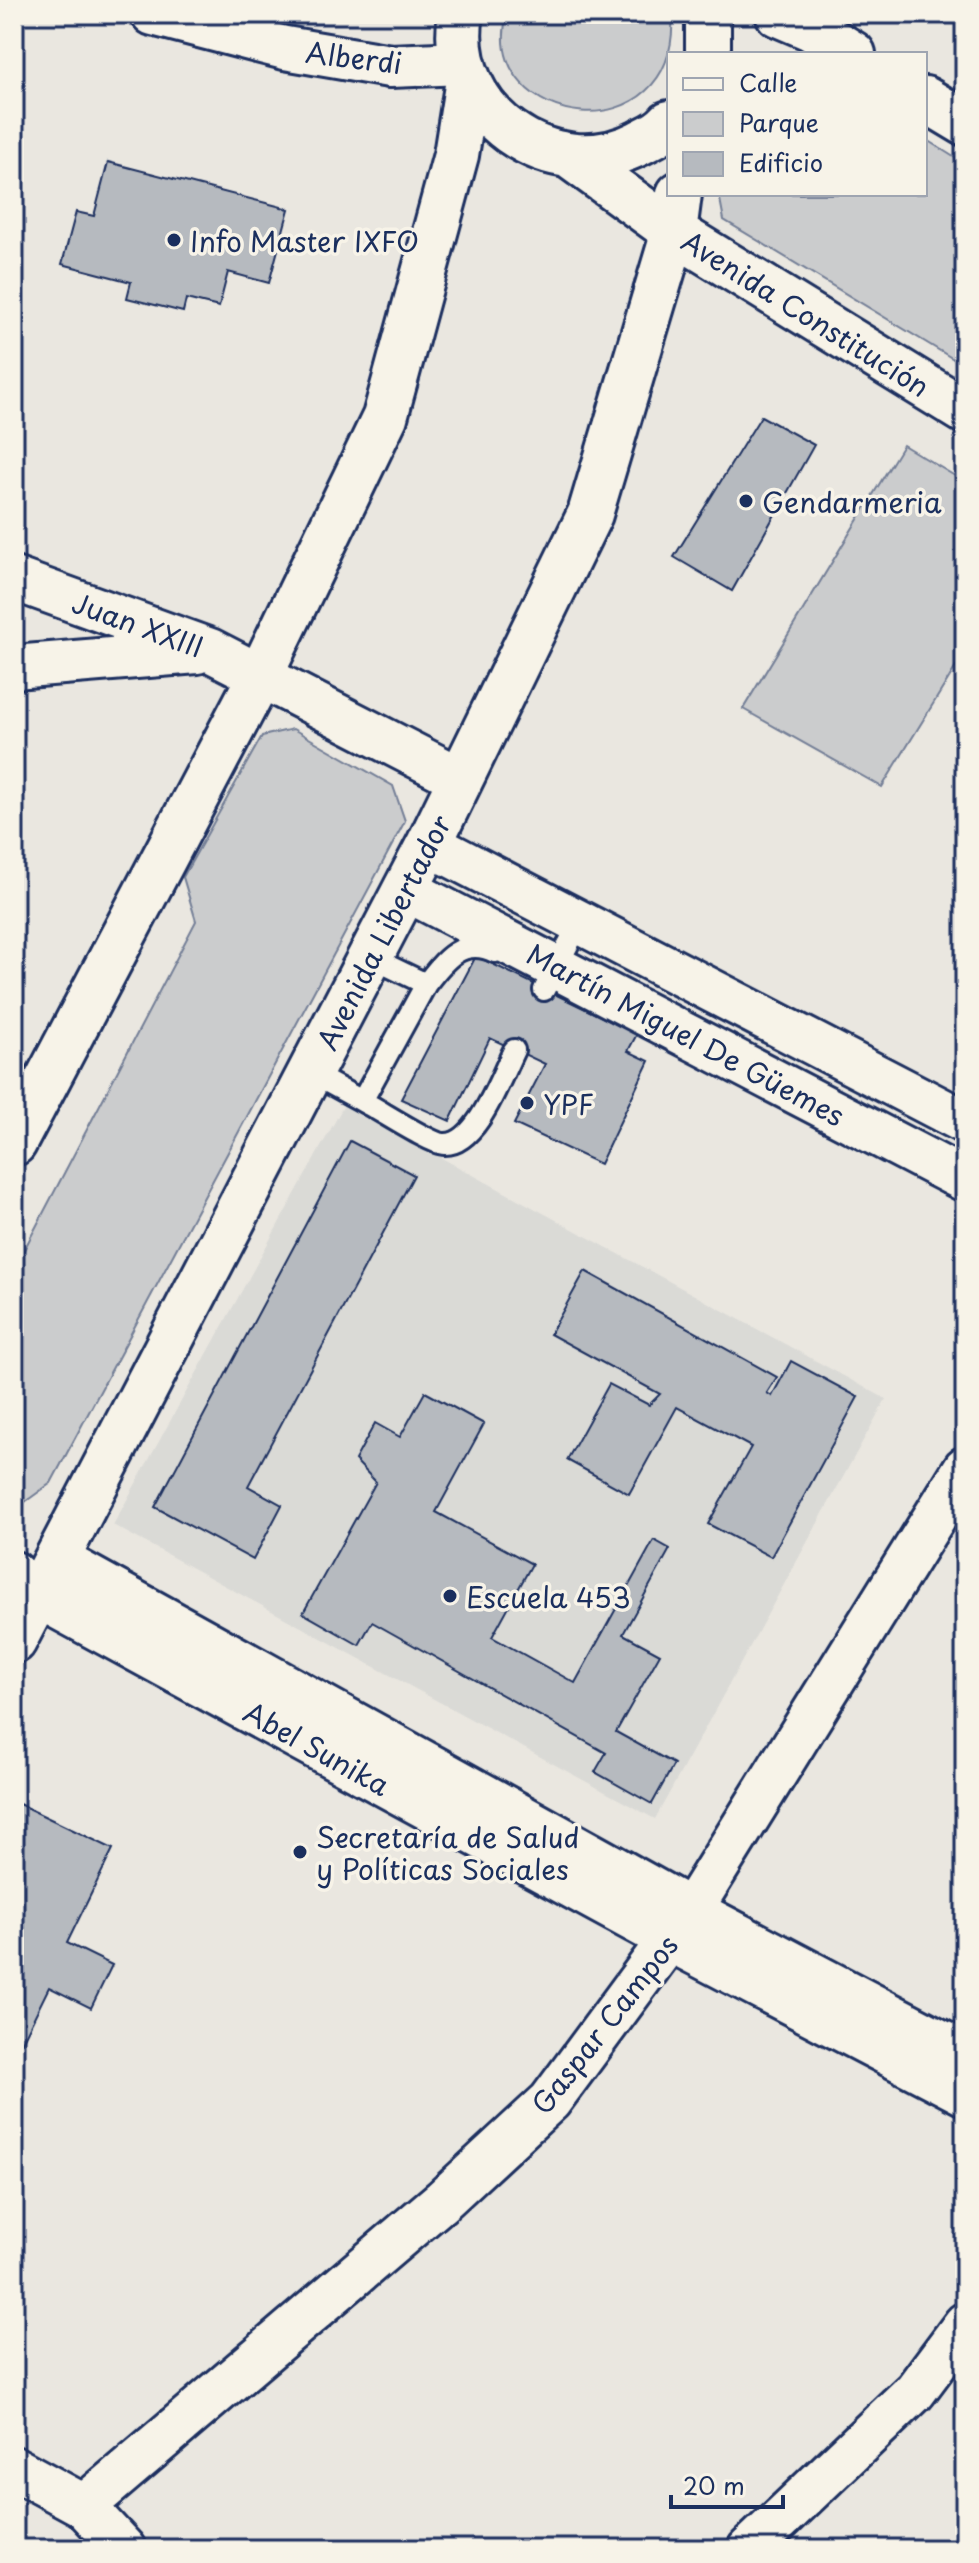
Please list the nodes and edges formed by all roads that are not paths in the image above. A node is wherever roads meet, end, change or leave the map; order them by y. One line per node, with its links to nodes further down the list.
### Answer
1 (153, 14): 7 (street, Alberdi)
2 (461, 14): 7 (main road)
3 (708, 14): 5 (main road)
4 (778, 14): 6 (main road)
5 (708, 52)
6 (850, 52)
7 (466, 72): 11 (main road); 17 (main road)
8 (927, 100): 9 (main road)
9 (965, 123)
10 (667, 125): 11 (main road)
11 (571, 157): 12 (main road, Avenida Constitución)
12 (676, 213): 13 (main road, Avenida Constitución); 18 (main road, Avenida Libertador)
13 (965, 411)
14 (15, 580): 15 (street, Juan XXIII)
15 (210, 650): 16 (street); 17 (street, Juan XXIII)
16 (14, 667)
17 (260, 676): 18 (street, Juan XXIII); 29 (main road)
18 (459, 778): 19 (main road, Avenida Libertador)
19 (429, 844): 20 (main road, Avenida Libertador); 21 (street, Martín Miguel De Güemes)
20 (405, 889): 22 (main road, Avenida Libertador); 23 (street, Martín Miguel De Güemes)
21 (581, 920): 23 (lane); 28 (street, Martín Miguel De Güemes)
22 (370, 957): 24 (lane); 26 (main road, Avenida Libertador)
23 (550, 978): 24 (lane); 30 (street, Martín Miguel De Güemes)
24 (426, 984): 27 (lane)
25 (514, 1050): 27 (lane)
26 (311, 1073): 27 (lane); 32 (main road, Avenida Libertador)
27 (362, 1101)
28 (965, 1122)
29 (14, 1143)
30 (965, 1180)
31 (965, 1468): 34 (street, Gaspar Campos)
32 (36, 1576): 33 (main road, Avenida Libertador); 34 (street, Abel Sunika)
33 (14, 1641)
34 (680, 1925): 35 (street, Abel Sunika); 36 (street, Abel Sunika); 39 (street, Gaspar Campos)
35 (965, 2054)
36 (965, 2094)
37 (965, 2324): 41 (street)
38 (14, 2468): 39 (street)
39 (84, 2506): 40 (street)
40 (124, 2549)
41 (749, 2549)

